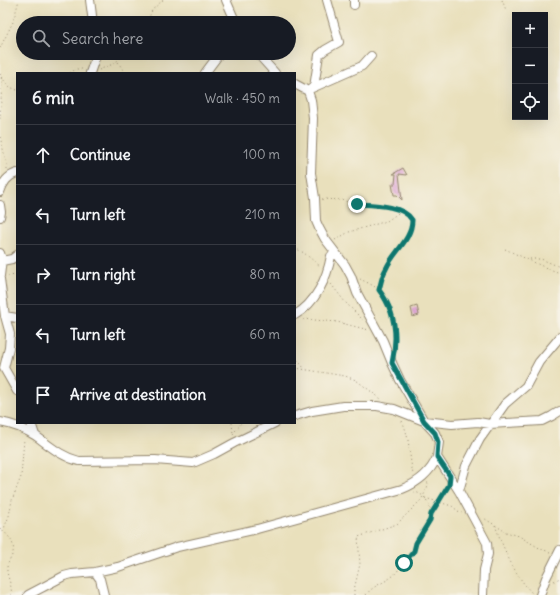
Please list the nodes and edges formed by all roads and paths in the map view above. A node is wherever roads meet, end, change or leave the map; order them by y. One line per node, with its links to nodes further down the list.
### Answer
1 (18, 0): 11 (path)
2 (90, 0): 8 (street)
3 (163, 0): 9 (path)
4 (226, 0): 10 (street)
5 (327, 0): 25 (street)
6 (502, 0): 7 (path)
7 (506, 10)
8 (92, 16)
9 (150, 16)
10 (233, 16)
11 (0, 48)
12 (371, 56): 25 (street)
13 (96, 60): 17 (street)
14 (215, 60): 20 (street)
15 (263, 60): 21 (street)
16 (118, 61): 17 (path); 19 (path)
17 (94, 70): 18 (path)
18 (72, 72)
19 (124, 72)
20 (206, 72)
21 (274, 72)
22 (0, 74): 23 (path)
23 (0, 76): 26 (path); 27 (path)
24 (296, 84): 25 (street)
25 (311, 89): 32 (street)
26 (16, 90)
27 (0, 120)
28 (0, 137): 29 (path)
29 (6, 170)
30 (16, 173): 31 (street)
31 (0, 192)
32 (315, 198): 33 (path); 34 (street)
33 (402, 211): 34 (path); 47 (path)
34 (329, 243): 45 (street)
35 (296, 249): 44 (path)
36 (505, 249): 40 (path)
37 (16, 255): 39 (street)
38 (331, 256): 44 (street)
39 (1, 257): 46 (street)
40 (529, 259): 41 (path); 42 (path)
41 (560, 267)
42 (560, 273)
43 (16, 275): 46 (path)
44 (326, 276): 49 (street); 51 (path)
45 (351, 276): 47 (path); 55 (street)
46 (2, 277): 48 (street)
47 (379, 290): 55 (path)
48 (5, 316): 50 (street); 56 (street)
49 (298, 317): 52 (path)
50 (16, 318)
51 (364, 320)
52 (371, 330)
53 (560, 337): 70 (street)
54 (296, 357): 58 (path)
55 (392, 363): 64 (street)
56 (2, 366): 59 (street)
57 (296, 368): 58 (path)
58 (304, 369): 60 (path)
59 (16, 389)
60 (382, 399)
61 (397, 411): 63 (street); 64 (street); 76 (path)
62 (560, 411): 70 (street)
63 (296, 416)
64 (424, 421): 70 (street); 75 (street)
65 (0, 422): 71 (street)
66 (31, 424): 73 (street)
67 (232, 424): 72 (path)
68 (241, 424): 72 (path)
69 (273, 424): 74 (street)
70 (490, 424): 79 (street)
71 (24, 430): 73 (street); 87 (path)
72 (233, 434): 74 (path)
73 (35, 435): 74 (street)
74 (234, 443)
75 (437, 457): 77 (street); 78 (street)
76 (413, 473)
77 (450, 476): 79 (street); 81 (path)
78 (423, 477): 80 (path); 89 (street)
79 (459, 491): 95 (street)
80 (424, 497): 81 (path); 83 (path); 93 (path)
81 (439, 501): 82 (path); 83 (path)
82 (462, 513)
83 (431, 514): 94 (path)
84 (480, 516): 85 (path)
85 (495, 525): 88 (path); 96 (path)
86 (0, 528): 87 (path)
87 (2, 531): 90 (path)
88 (559, 552): 97 (street)
89 (95, 572): 91 (street); 92 (street)
90 (12, 595)
91 (28, 595)
92 (104, 595)
93 (354, 595)
94 (366, 595)
95 (483, 595)
96 (534, 595)
97 (540, 595)

